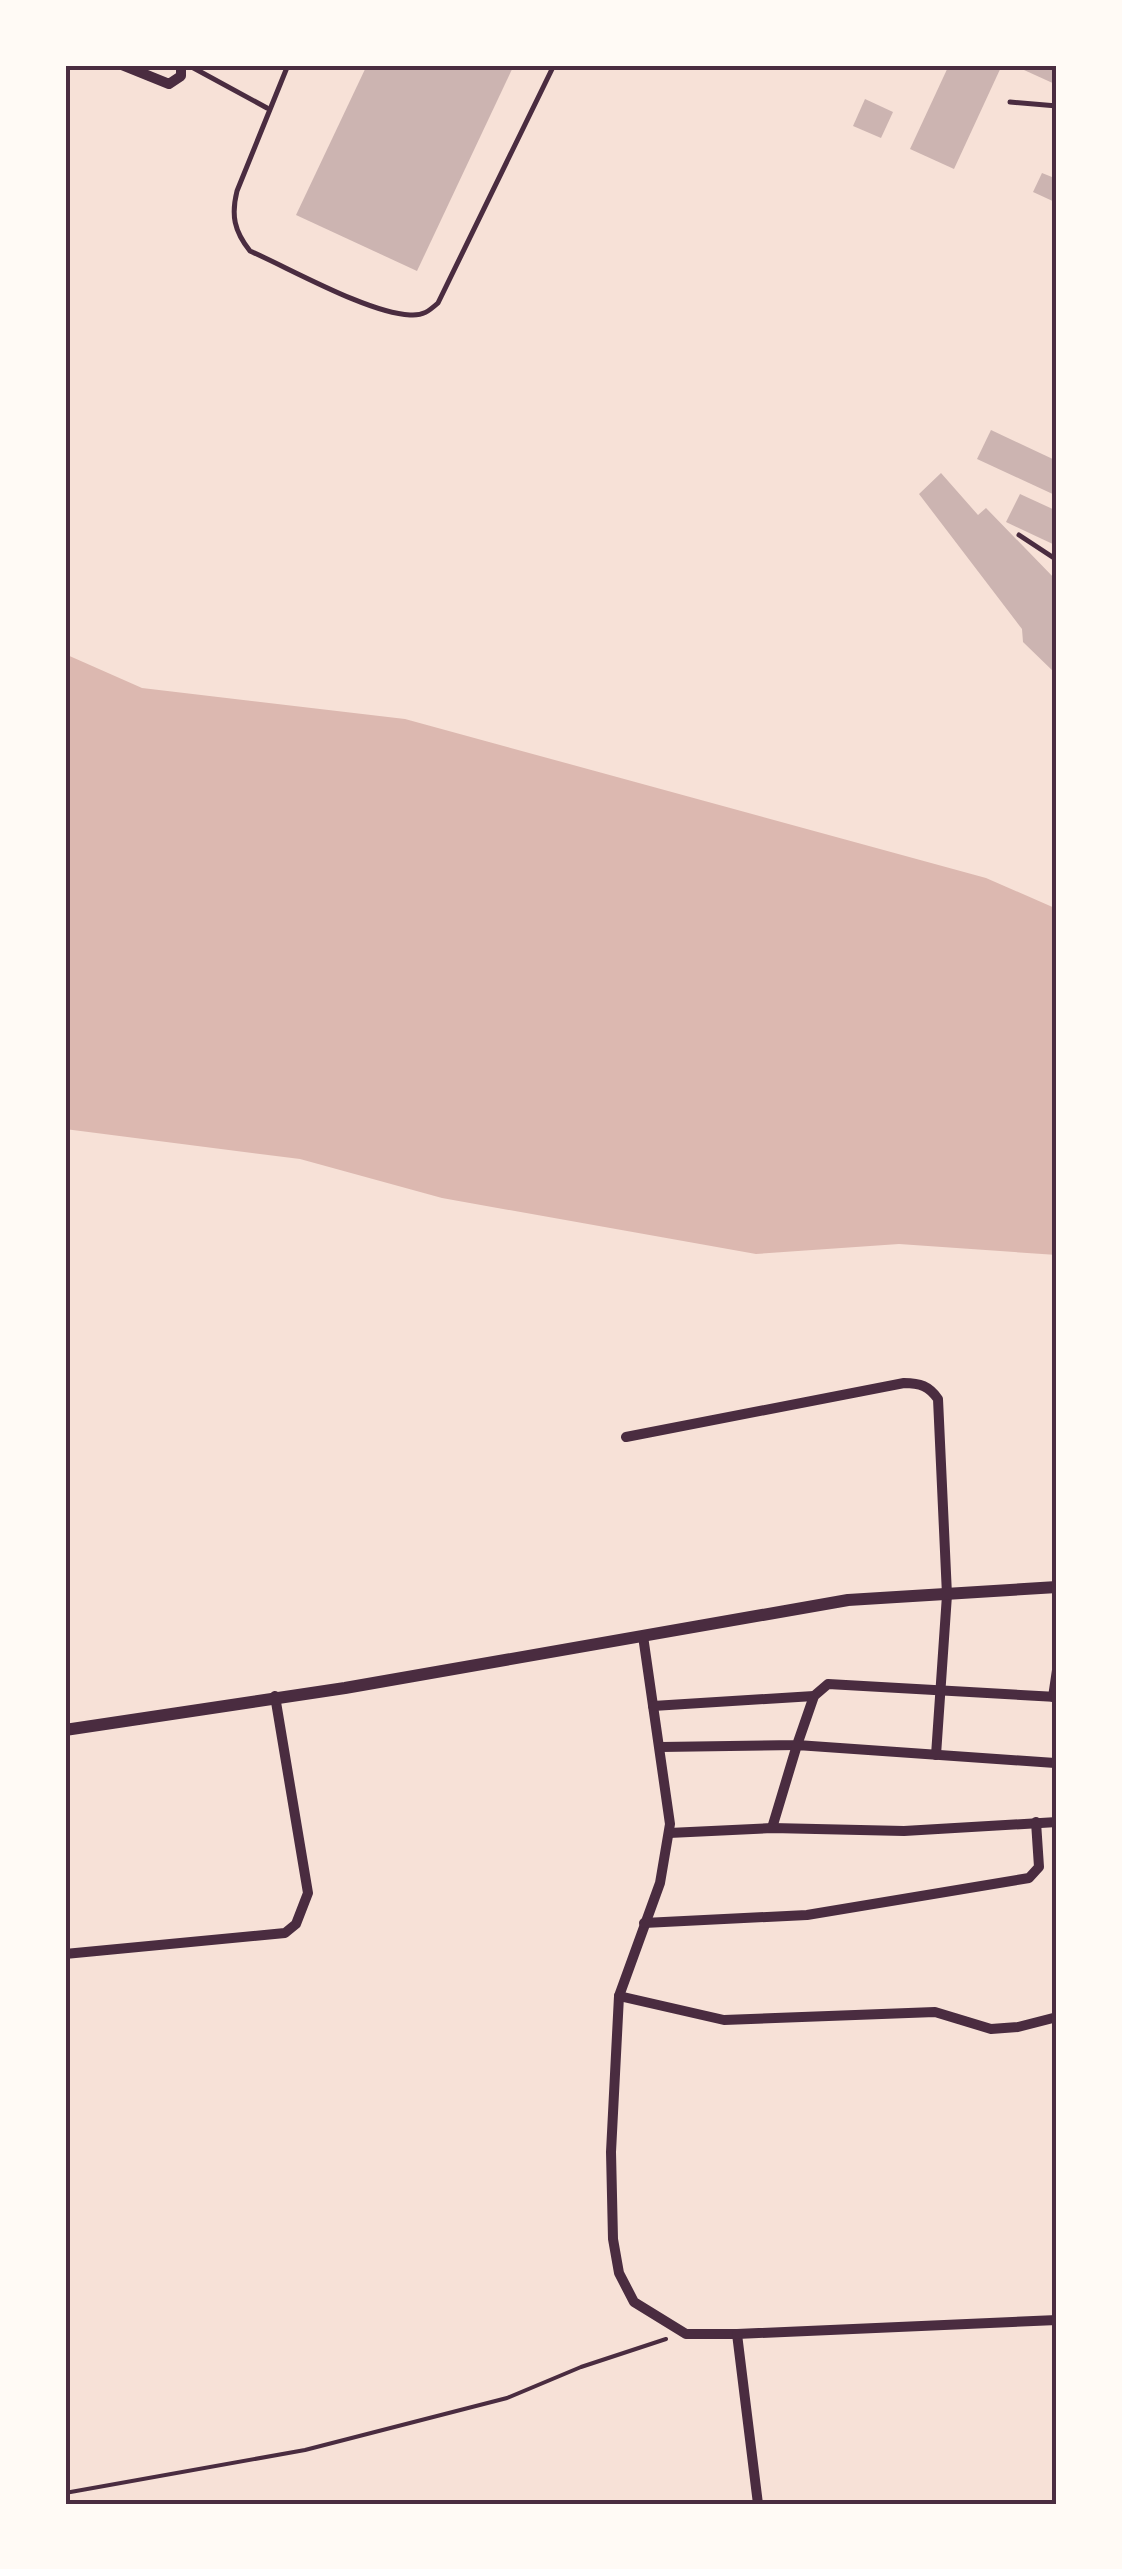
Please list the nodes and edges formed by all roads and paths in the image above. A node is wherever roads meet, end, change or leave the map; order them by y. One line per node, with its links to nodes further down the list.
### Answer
1 (122, 65): 2 (street)
2 (185, 65): 7 (lane)
3 (288, 65): 7 (lane)
4 (554, 65): 7 (lane)
5 (1010, 102): 6 (lane)
6 (1057, 106)
7 (267, 108)
8 (1020, 535): 9 (lane)
9 (1057, 560)
10 (626, 1436): 12 (street)
11 (1057, 1588): 12 (street)
12 (947, 1595): 13 (street); 15 (street)
13 (643, 1636): 16 (street); 19 (street)
14 (1057, 1670): 18 (street)
15 (939, 1690): 17 (street); 18 (street); 23 (street)
16 (275, 1696): 20 (street); 30 (street)
17 (814, 1696): 19 (street); 21 (street)
18 (1055, 1697)
19 (653, 1706): 22 (street)
20 (65, 1730)
21 (797, 1746): 22 (street); 23 (street); 27 (street)
22 (661, 1747): 28 (street)
23 (936, 1755): 24 (street)
24 (1055, 1763)
25 (1036, 1822): 26 (street); 27 (street); 29 (street)
26 (1057, 1822)
27 (772, 1828): 28 (street)
28 (668, 1833): 29 (street)
29 (644, 1923): 31 (street)
30 (65, 1954)
31 (619, 1996): 32 (street); 34 (street)
32 (1057, 2017)
33 (1057, 2320): 35 (street)
34 (686, 2334): 35 (street); 36 (path)
35 (737, 2334): 37 (street)
36 (65, 2493)
37 (758, 2504)

